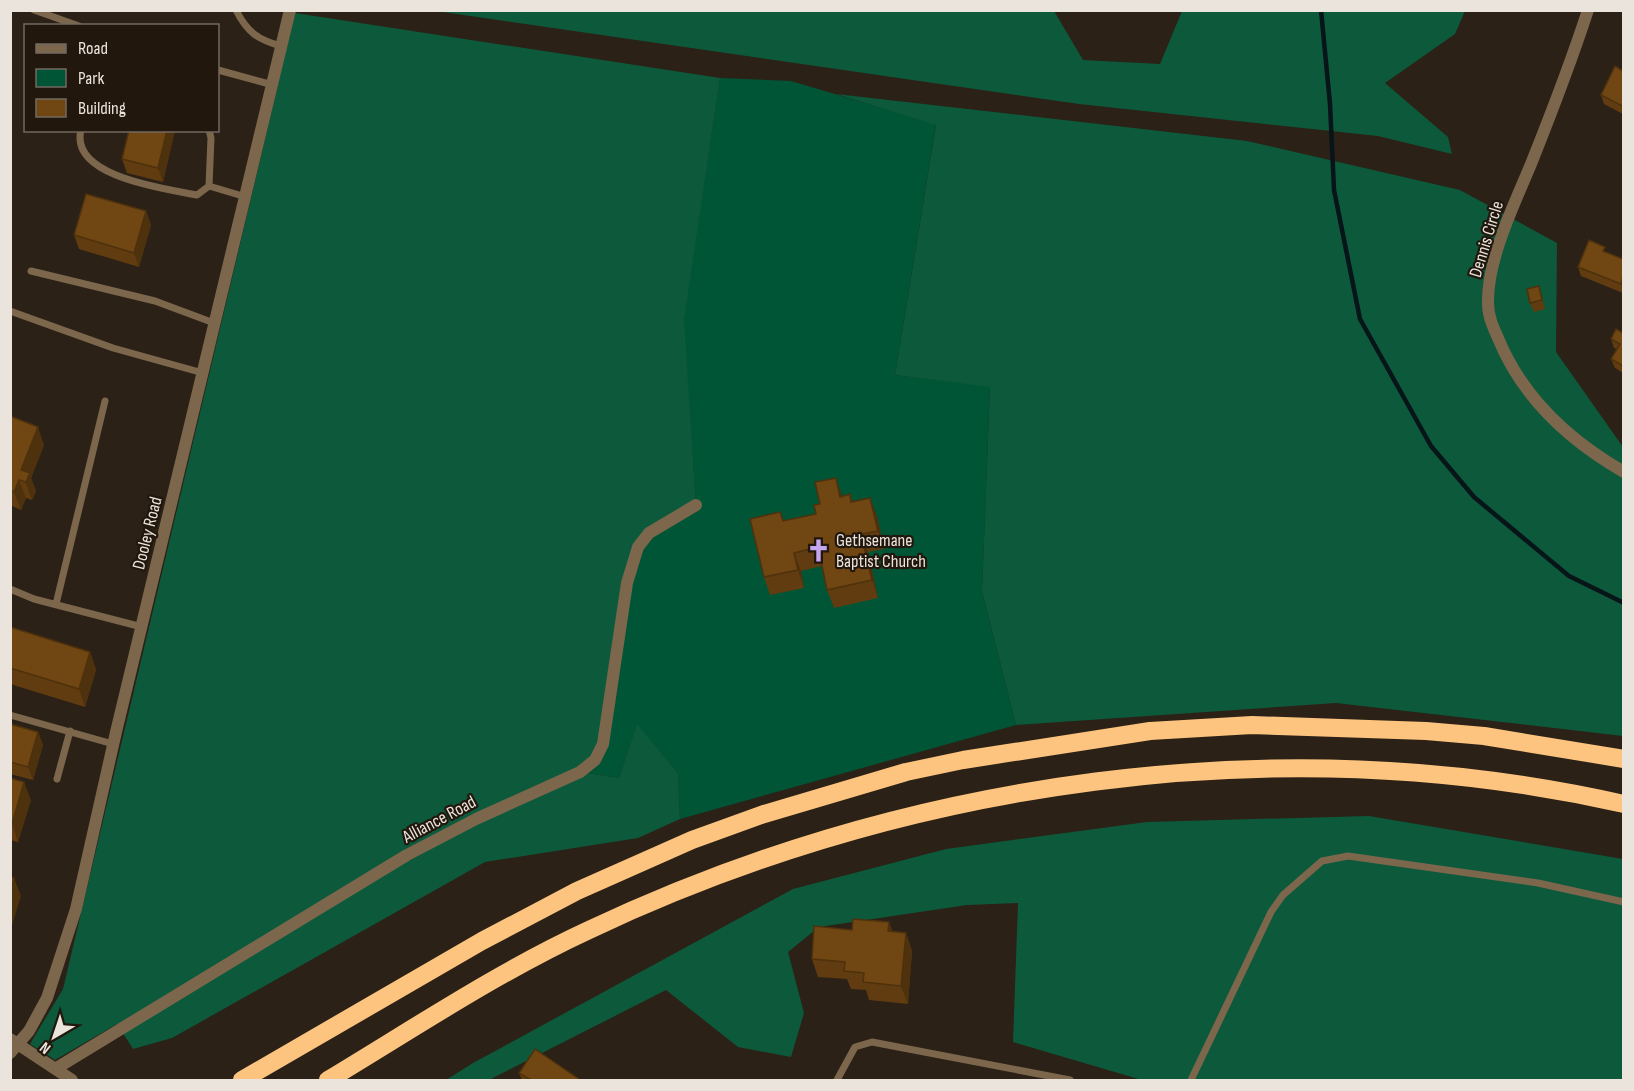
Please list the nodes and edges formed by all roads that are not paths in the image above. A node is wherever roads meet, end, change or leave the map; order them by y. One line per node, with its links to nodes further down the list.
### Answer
1 (34, 10): 5 (lane)
2 (236, 10): 6 (lane)
3 (290, 10): 6 (street, Dooley Road)
4 (1588, 10): 18 (street, Dennis Circle)
5 (73, 24)
6 (281, 46): 8 (street, Dooley Road)
7 (219, 70): 8 (lane)
8 (273, 85): 12 (street, Dooley Road)
9 (80, 132): 11 (lane)
10 (209, 132): 11 (lane)
11 (208, 186): 12 (lane)
12 (246, 197): 15 (street, Dooley Road)
13 (31, 271): 15 (lane)
14 (10, 311): 16 (lane)
15 (214, 323): 16 (street, Dooley Road)
16 (203, 373): 22 (street, Dooley Road)
17 (105, 401): 21 (lane)
18 (1623, 472)
19 (696, 505): 31 (street, Alliance Road)
20 (10, 590): 21 (lane)
21 (56, 604): 22 (lane)
22 (142, 627): 25 (street, Dooley Road)
23 (10, 715): 24 (lane)
24 (70, 731): 25 (lane); 27 (lane)
25 (113, 744): 30 (street, Dooley Road)
26 (1623, 759): 33 (highway)
27 (57, 779)
28 (1623, 804): 34 (highway)
29 (1623, 902): 37 (lane)
30 (13, 1045): 31 (street)
31 (55, 1069): 32 (street)
32 (72, 1080)
33 (242, 1080)
34 (328, 1080)
35 (837, 1080): 36 (lane)
36 (1070, 1080)
37 (1191, 1080)

